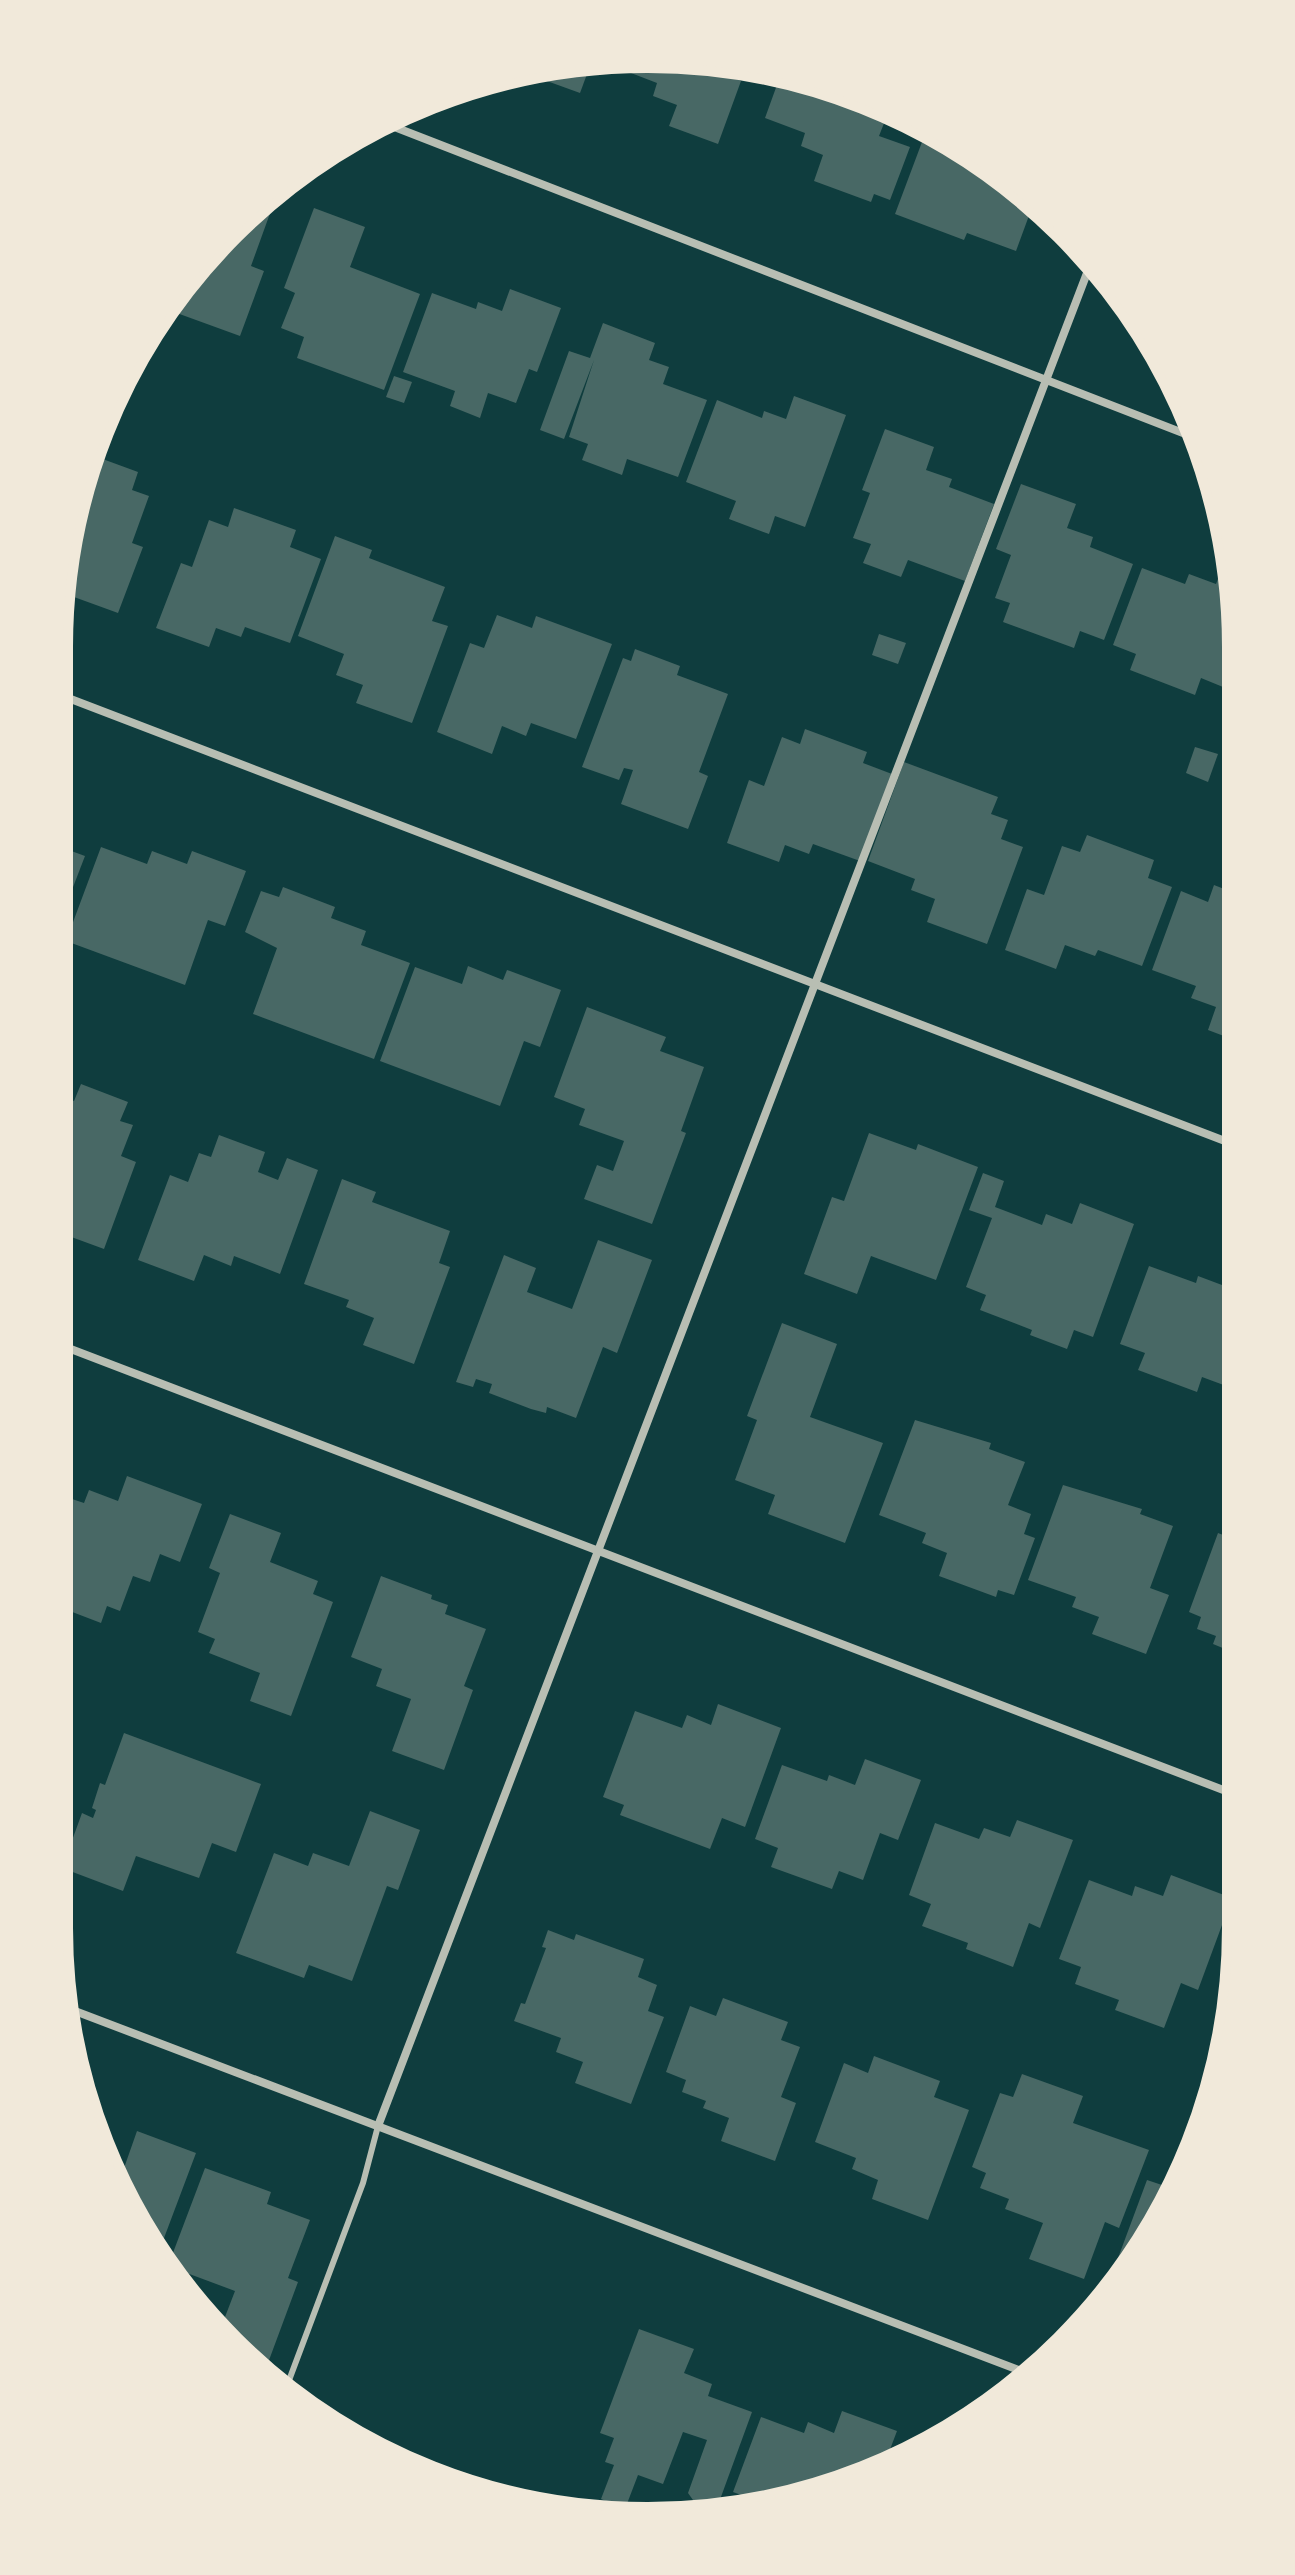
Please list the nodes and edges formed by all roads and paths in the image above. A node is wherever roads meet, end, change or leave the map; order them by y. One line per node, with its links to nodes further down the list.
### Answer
1 (394, 127): 3 (street)
2 (1088, 271): 3 (street)
3 (1046, 380): 4 (street); 6 (street)
4 (1186, 434)
5 (68, 698): 6 (street)
6 (815, 985): 7 (street); 9 (street)
7 (1227, 1142)
8 (68, 1348): 9 (street)
9 (598, 1552): 10 (street); 12 (street)
10 (1227, 1791)
11 (74, 2011): 12 (street)
12 (378, 2126): 13 (street); 14 (lane)
13 (1020, 2371)
14 (288, 2382)

